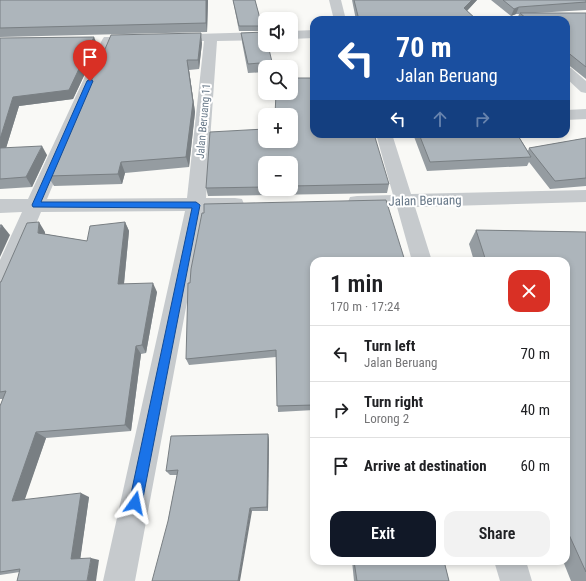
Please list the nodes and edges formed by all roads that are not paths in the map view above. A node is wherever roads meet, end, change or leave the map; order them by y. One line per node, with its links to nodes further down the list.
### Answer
1 (335, 0): 2 (street)
2 (339, 16)
3 (310, 34): 4 (street)
4 (298, 35)
5 (258, 36): 7 (street)
6 (179, 38): 7 (street)
7 (210, 38): 21 (street, Jalan Beruang 11)
8 (123, 39): 10 (street)
9 (92, 40): 10 (street)
10 (108, 40): 20 (street)
11 (570, 75): 12 (street)
12 (586, 89)
13 (586, 114): 14 (street)
14 (570, 115)
15 (385, 138): 17 (street)
16 (586, 196): 17 (street, Jalan Beruang)
17 (405, 201): 18 (street, Jalan Beruang); 23 (street)
18 (343, 202)
19 (250, 204): 21 (street)
20 (36, 205): 21 (street); 22 (street); 24 (street)
21 (196, 205): 26 (street, Jalan Beruang 11)
22 (0, 206)
23 (421, 257)
24 (0, 284)
25 (511, 565): 27 (street)
26 (119, 581)
27 (516, 581)

